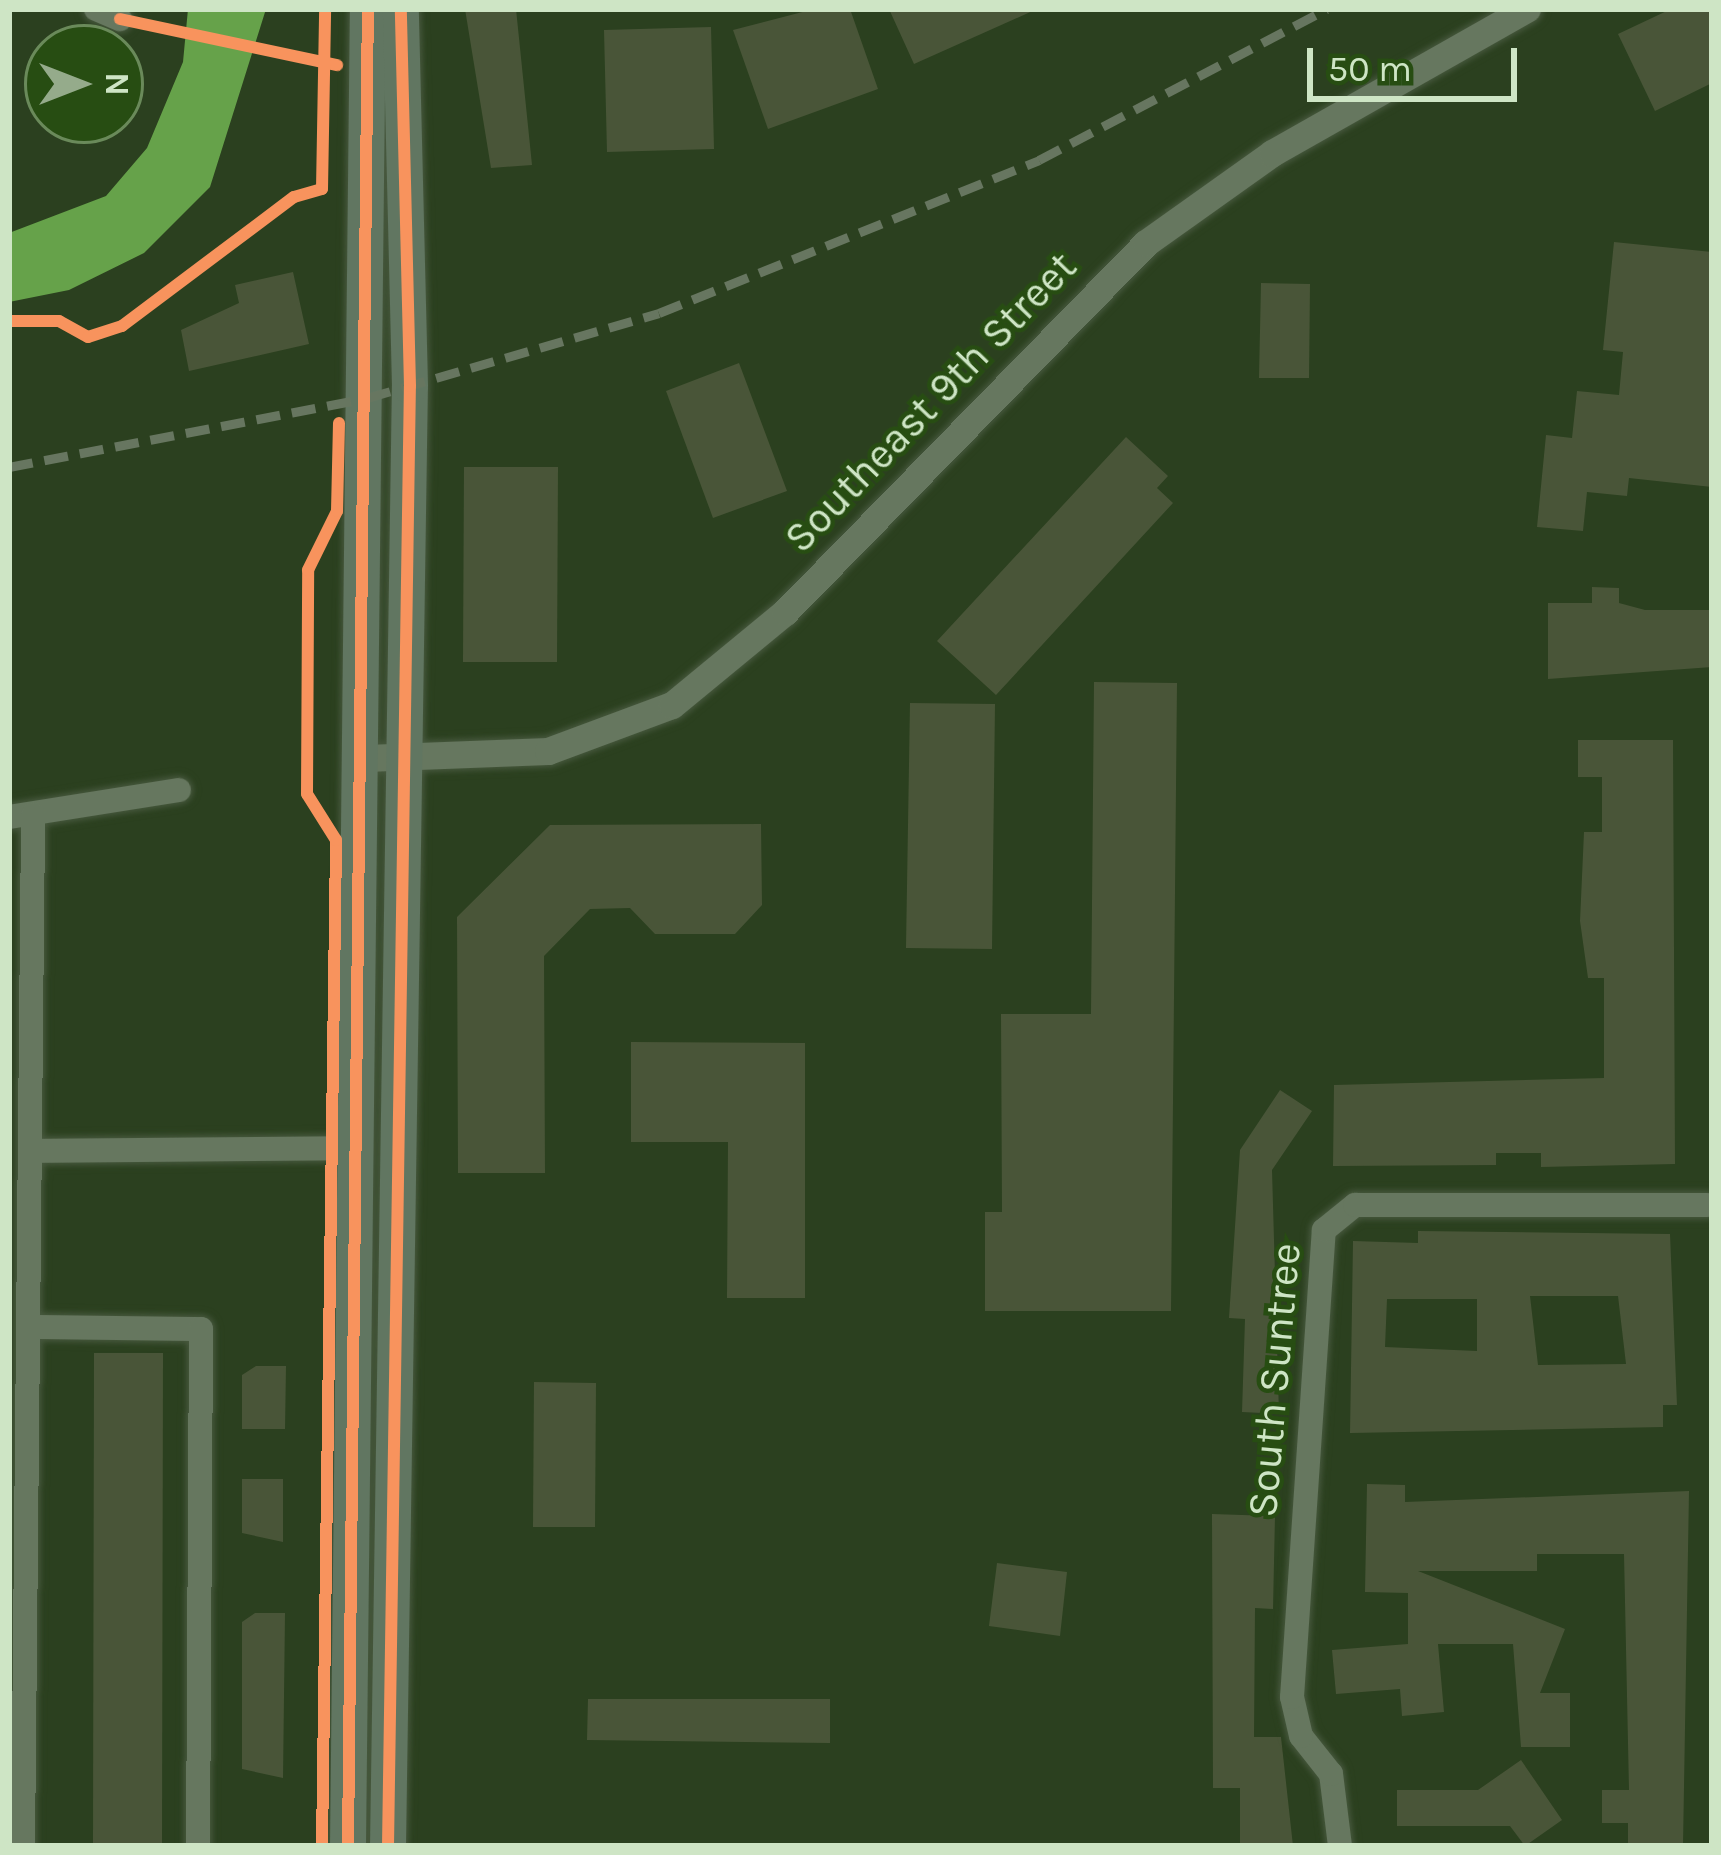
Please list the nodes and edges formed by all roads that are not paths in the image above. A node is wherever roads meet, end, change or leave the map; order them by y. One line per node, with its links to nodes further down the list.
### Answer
1 (368, 9): 4 (main road)
2 (401, 9): 4 (main road)
3 (1527, 9): 4 (street, Southeast 9th Street)
4 (383, 759): 7 (main road); 15 (main road)
5 (178, 790): 6 (street)
6 (21, 815): 8 (street)
7 (360, 1148): 8 (street); 14 (main road)
8 (33, 1151): 10 (street)
9 (1708, 1205): 16 (street, South Suntree)
10 (31, 1328): 11 (street); 13 (street)
11 (20, 1475): 12 (street)
12 (23, 1846)
13 (198, 1846)
14 (348, 1846)
15 (388, 1846)
16 (1340, 1846)

